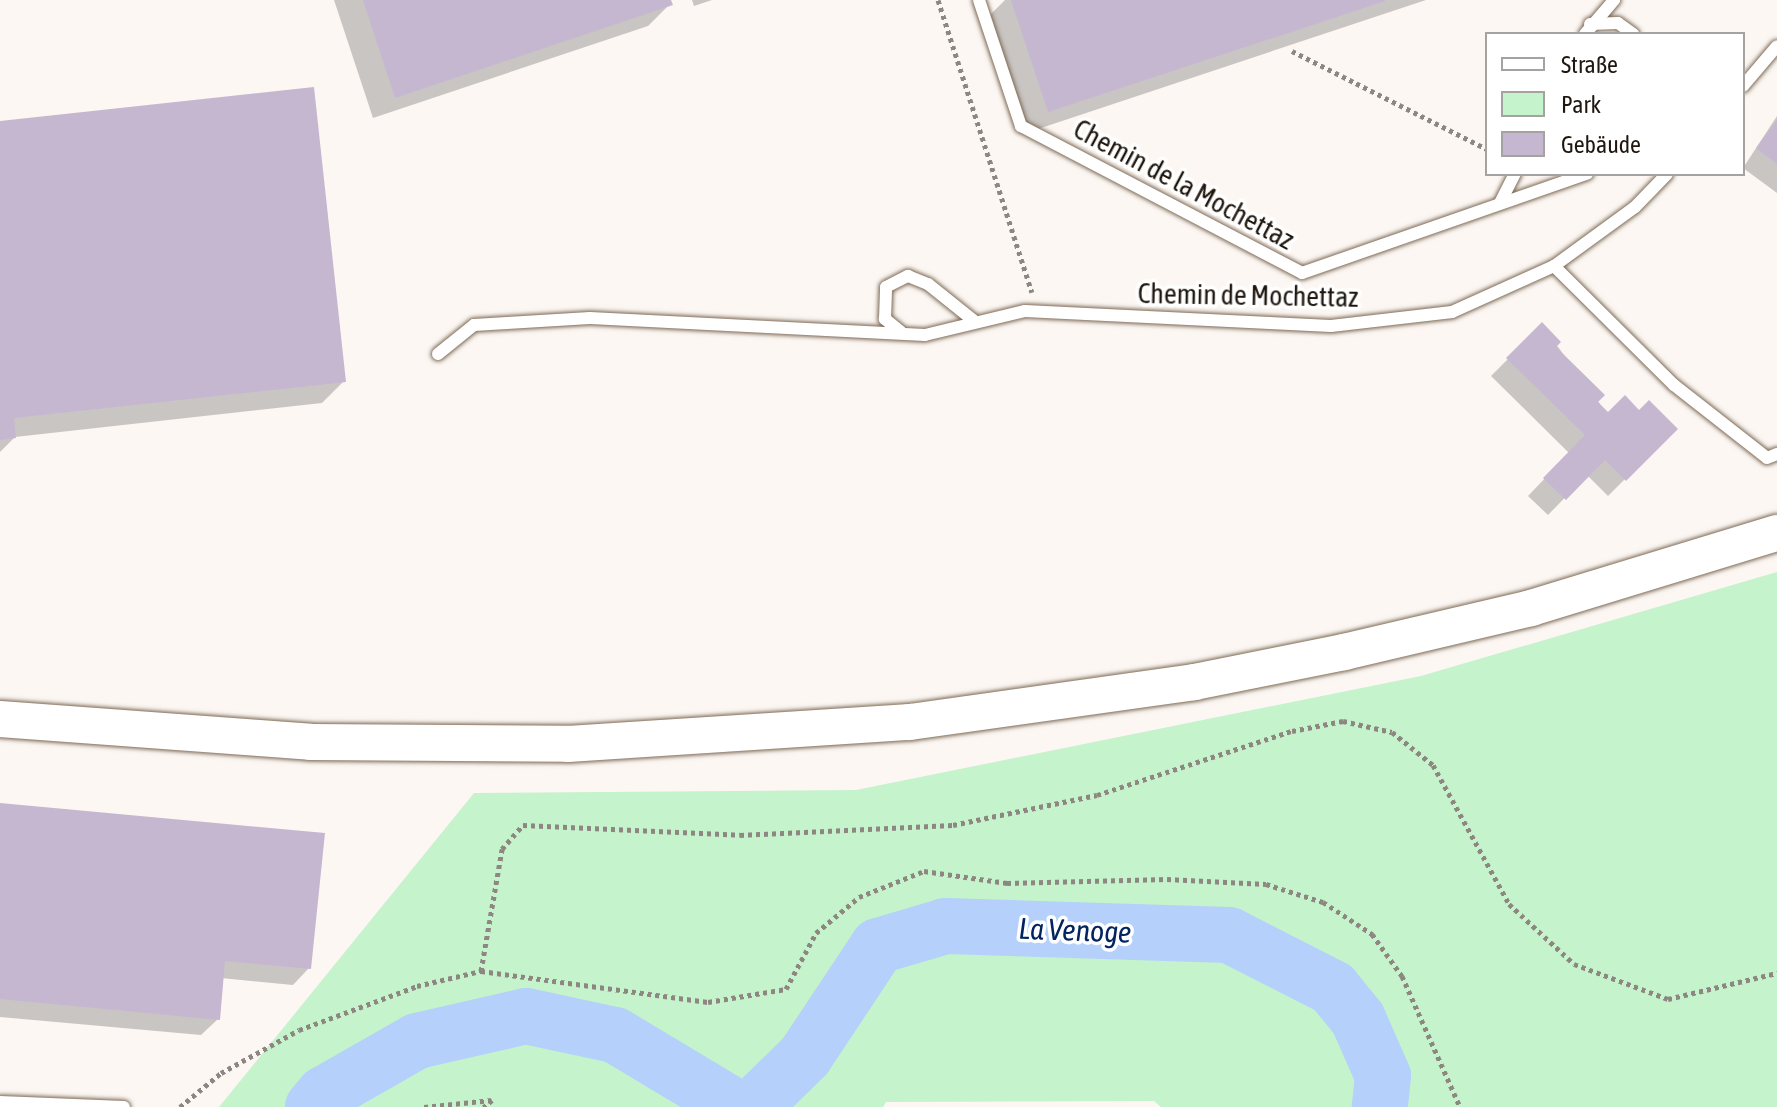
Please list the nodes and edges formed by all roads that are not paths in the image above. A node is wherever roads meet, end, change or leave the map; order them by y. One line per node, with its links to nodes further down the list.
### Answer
1 (979, 0): 11 (lane, Chemin de la Mochettaz)
2 (1615, 0): 3 (lane); 5 (lane)
3 (1587, 29): 4 (lane)
4 (1630, 32)
5 (1632, 32)
6 (1777, 46): 7 (lane)
7 (1745, 84)
8 (1514, 176): 11 (lane)
9 (1581, 176): 11 (lane, Chemin de la Mochettaz)
10 (1665, 176): 12 (lane, Chemin de Mochettaz)
11 (1500, 203)
12 (1554, 266): 13 (lane, Chemin de Mochettaz); 16 (lane)
13 (973, 320): 14 (lane, Chemin de Mochettaz); 14 (lane)
14 (901, 332): 15 (lane, Chemin de Mochettaz)
15 (438, 354)
16 (1777, 454)
17 (1777, 533): 18 (main road)
18 (0, 719)
19 (0, 1102): 20 (lane)
20 (124, 1107)

